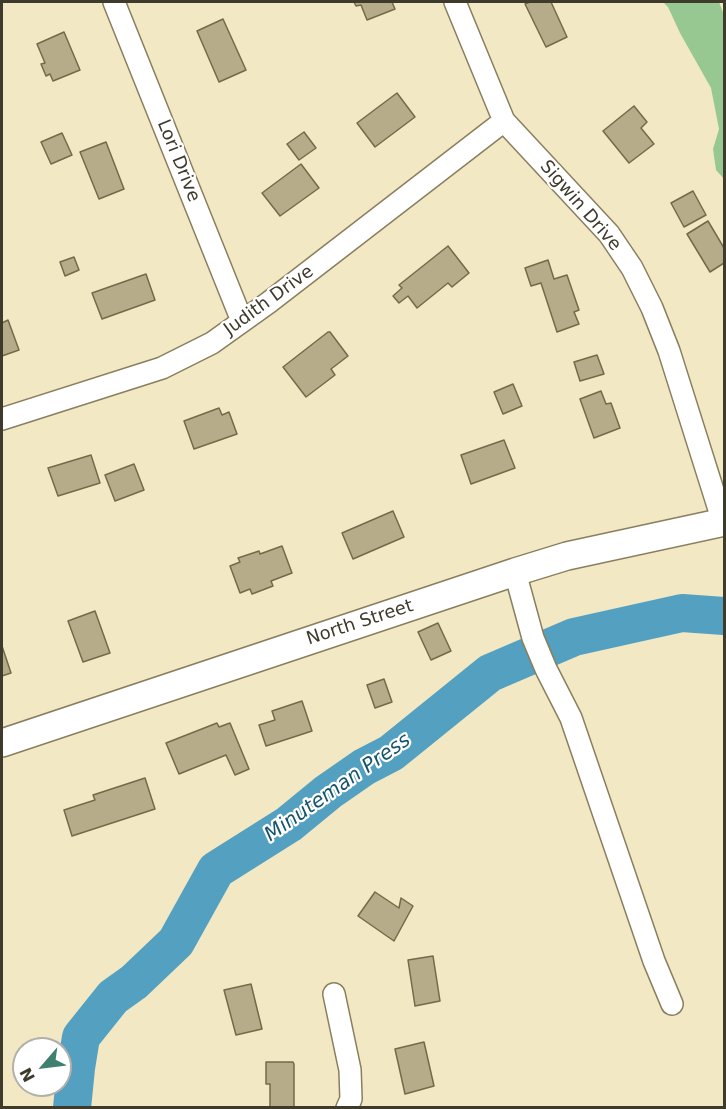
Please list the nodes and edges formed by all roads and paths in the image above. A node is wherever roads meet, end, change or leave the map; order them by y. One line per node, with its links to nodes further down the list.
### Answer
1 (114, 2): 4 (street, Lori Drive)
2 (455, 2): 3 (street, Sigwin Drive)
3 (504, 121): 4 (street, Judith Drive); 6 (street, Sigwin Drive)
4 (242, 321): 5 (street, Judith Drive)
5 (2, 419)
6 (724, 522): 7 (main road, North Street)
7 (515, 572): 8 (main road, North Street); 10 (street)
8 (2, 743)
9 (334, 994): 11 (street)
10 (672, 1004)
11 (347, 1107)

